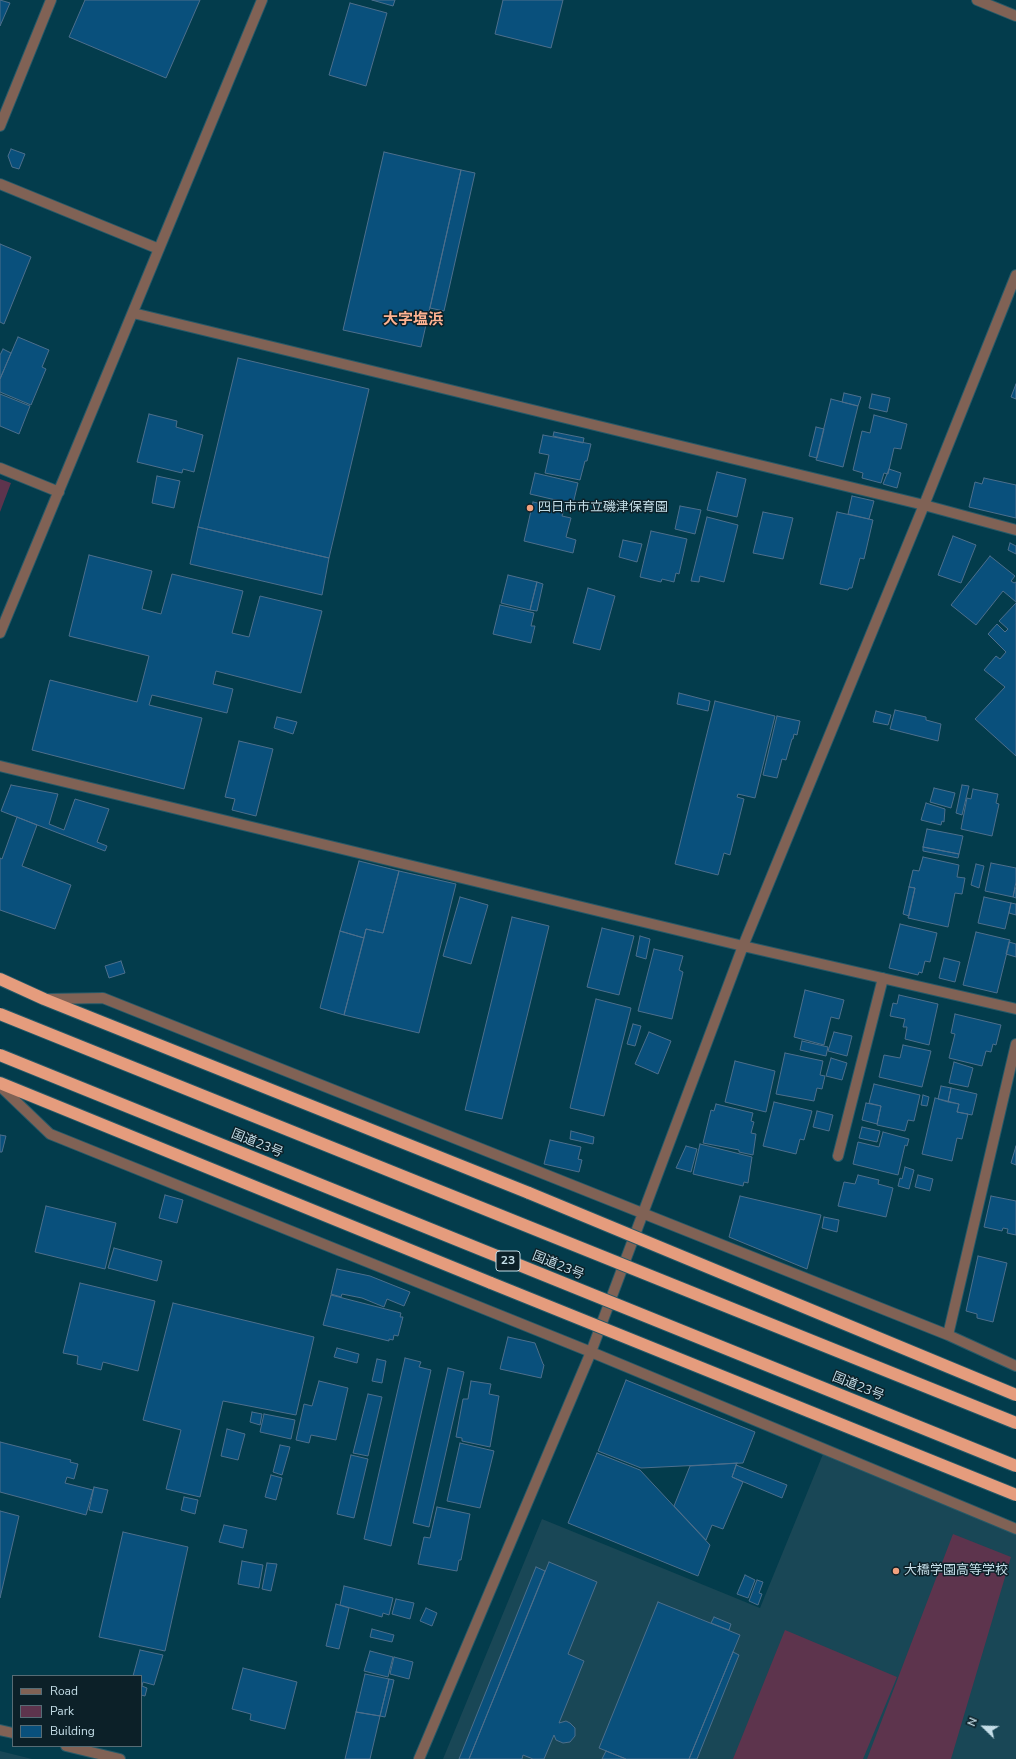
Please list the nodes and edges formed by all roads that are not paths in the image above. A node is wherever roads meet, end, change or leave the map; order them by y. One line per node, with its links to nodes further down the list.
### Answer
1 (51, 0): 5 (street)
2 (262, 0): 7 (street)
3 (977, 0): 4 (street)
4 (1016, 16)
5 (0, 126)
6 (0, 184): 7 (street)
7 (159, 249): 9 (street)
8 (1016, 275): 12 (street)
9 (133, 313): 11 (street); 12 (street)
10 (0, 468): 11 (street)
11 (59, 492): 14 (street)
12 (924, 505): 13 (street); 16 (street)
13 (1016, 530)
14 (0, 634)
15 (0, 766): 16 (street)
16 (743, 946): 17 (street); 26 (street)
17 (882, 978): 20 (street); 25 (street)
18 (0, 979): 19 (highway)
19 (44, 999): 26 (street); 30 (highway, bridge)
20 (1016, 1010)
21 (0, 1014): 31 (highway, 国道23号, bridge)
22 (1016, 1044): 27 (street)
23 (0, 1055): 32 (highway, 国道23号 / 23, bridge)
24 (0, 1085): 28 (street); 33 (highway, 23, bridge)
25 (838, 1156)
26 (643, 1213): 27 (street); 28 (street)
27 (948, 1335): 29 (street)
28 (591, 1352): 34 (street); 39 (street)
29 (1016, 1366)
30 (1016, 1395)
31 (1016, 1423)
32 (1016, 1466)
33 (1016, 1495)
34 (1016, 1529)
35 (0, 1730): 36 (street)
36 (12, 1733)
37 (70, 1747): 38 (street)
38 (120, 1759)
39 (419, 1759)

